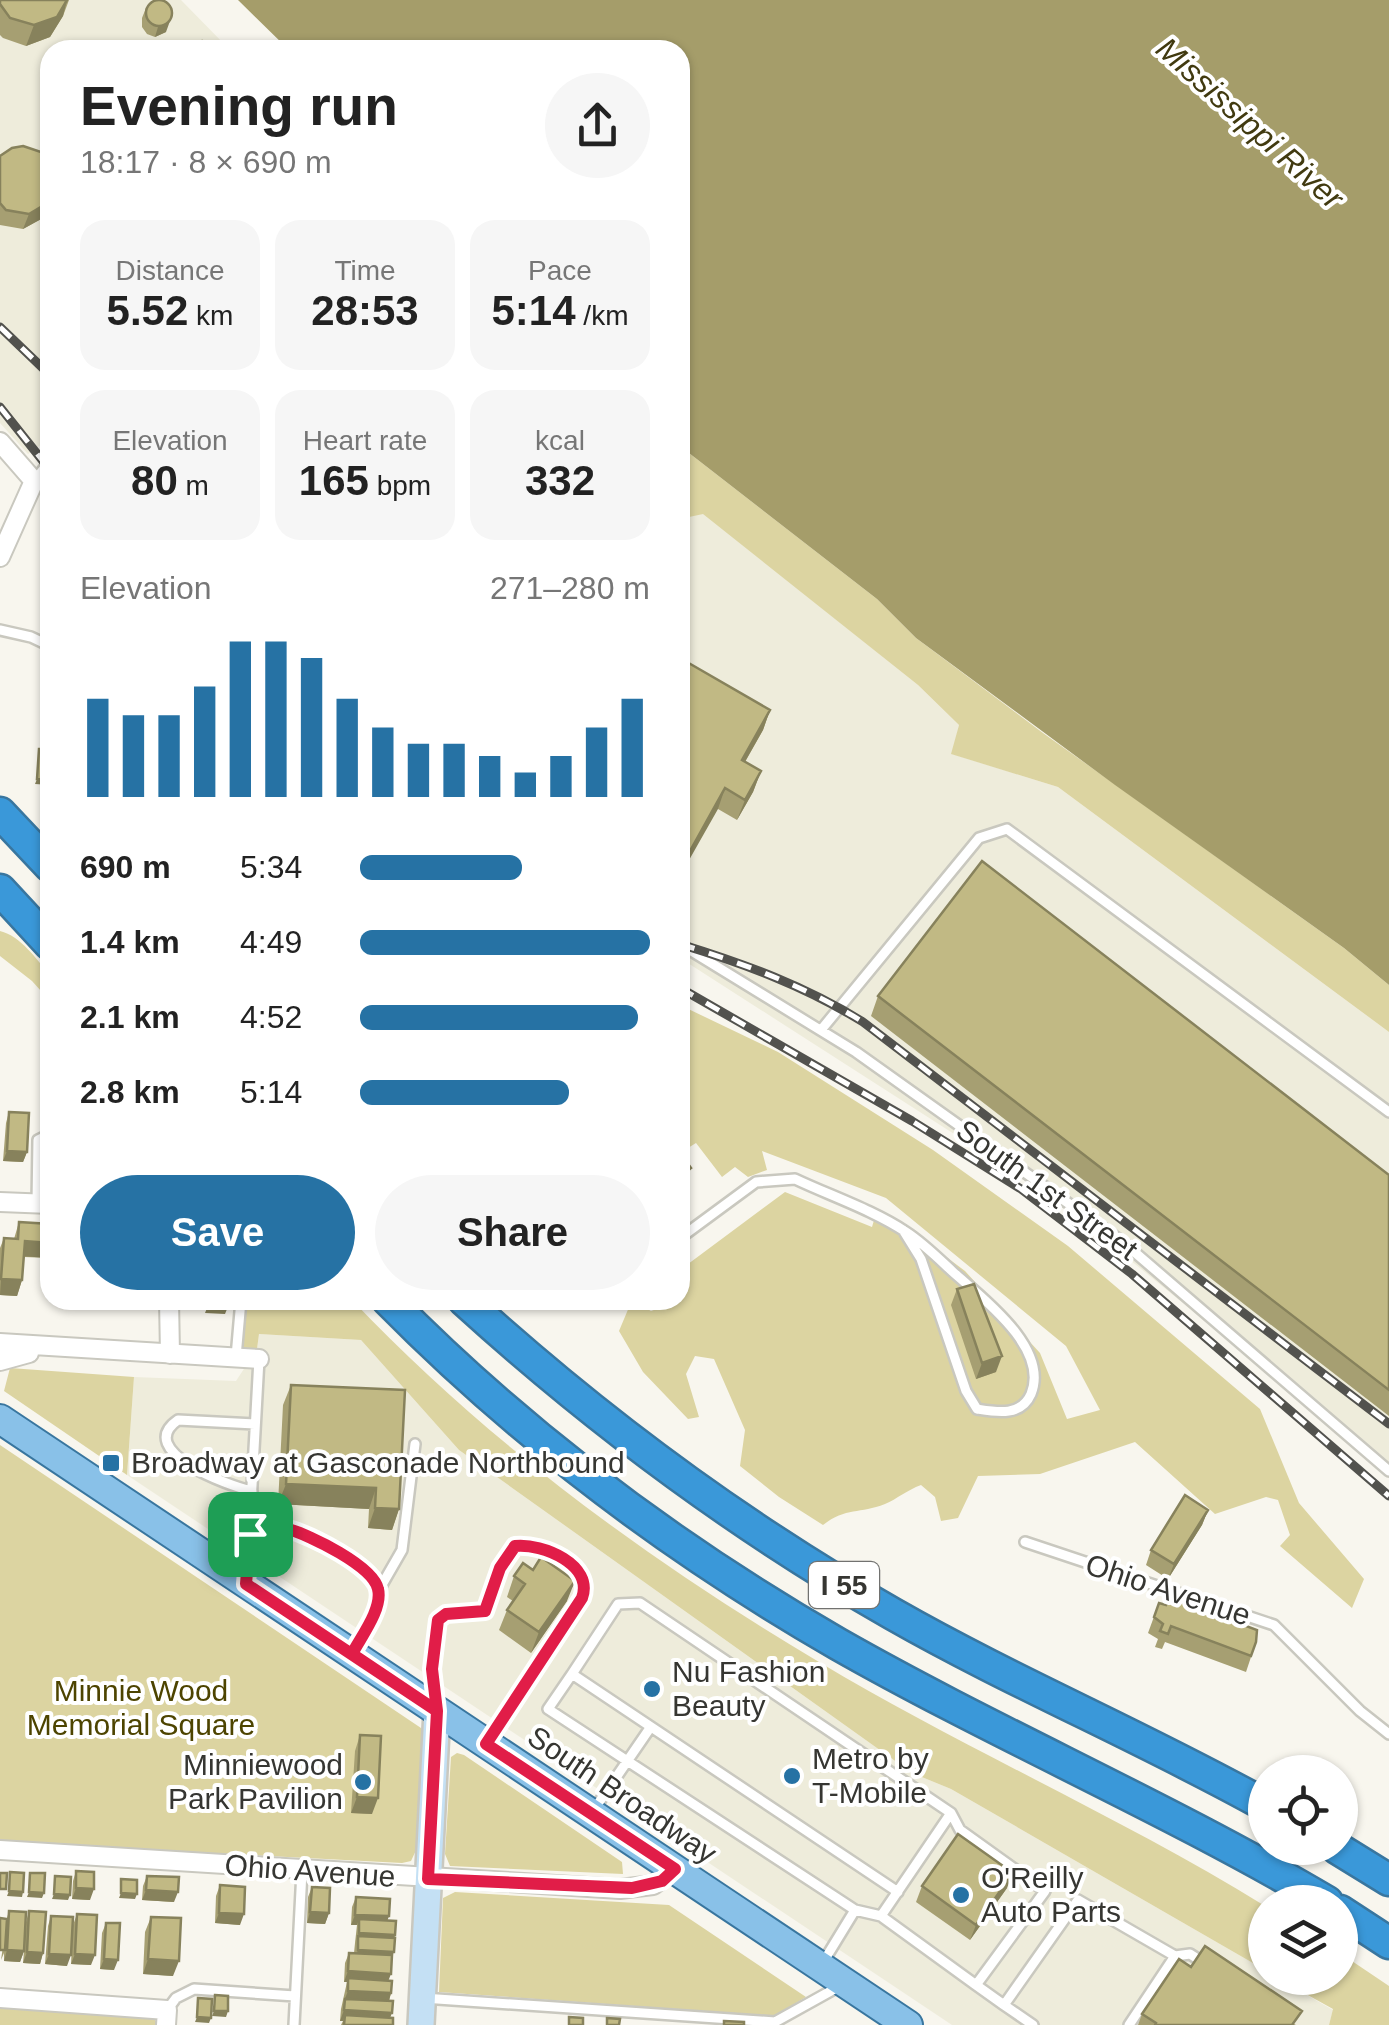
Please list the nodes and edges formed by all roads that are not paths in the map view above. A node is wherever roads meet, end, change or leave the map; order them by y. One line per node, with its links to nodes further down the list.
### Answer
1 (0, 442): 2 (street)
2 (40, 477)
3 (40, 483): 4 (street)
4 (0, 557)
5 (0, 630): 6 (lane)
6 (40, 642)
7 (0, 813): 8 (highway)
8 (40, 856)
9 (8, 899): 10 (highway)
10 (40, 933)
11 (690, 950): 12 (lane, South 1st Street)
12 (821, 1030): 13 (lane); 31 (lane, South 1st Street)
13 (1389, 1112)
14 (0, 1202): 15 (street)
15 (40, 1204)
16 (904, 1230): 16 (lane); 17 (lane)
17 (690, 1231)
18 (169, 1310): 24 (street)
19 (239, 1310): 25 (lane)
20 (399, 1310): 53 (highway, I 55)
21 (475, 1310): 44 (highway, I 55)
22 (0, 1344): 23 (street)
23 (64, 1347): 24 (street); 27 (street)
24 (170, 1354): 25 (street)
25 (236, 1358): 26 (street)
26 (258, 1359): 29 (lane)
27 (0, 1360)
28 (0, 1419): 35 (main road, South Broadway)
29 (256, 1424): 32 (lane); 32 (lane)
30 (415, 1444): 36 (lane)
31 (1389, 1471)
32 (252, 1492): 33 (lane)
33 (250, 1534): 35 (lane); 36 (lane)
34 (1025, 1542): 41 (lane, Ohio Avenue)
35 (246, 1584): 37 (main road, South Broadway)
36 (378, 1590): 37 (lane)
37 (352, 1654): 39 (main road, South Broadway)
38 (572, 1674): 40 (lane); 43 (lane); 45 (lane)
39 (437, 1711): 42 (main road, South Broadway); 42 (lane); 51 (street)
40 (650, 1728): 43 (lane); 54 (lane)
41 (1389, 1734)
42 (486, 1744): 46 (main road, South Broadway)
43 (626, 1762): 46 (lane); 55 (lane)
44 (1248, 1796)
45 (951, 1813): 54 (lane); 63 (lane)
46 (592, 1814): 49 (main road, South Broadway)
47 (0, 1850): 50 (street, Ohio Avenue)
48 (1358, 1861): 52 (highway)
49 (675, 1869): 51 (street, Ohio Avenue); 60 (main road, South Broadway)
50 (302, 1871): 51 (street, Ohio Avenue); 64 (lane)
51 (428, 1879): 66 (street)
52 (1389, 1880)
53 (1296, 1885)
54 (898, 1892): 56 (lane)
55 (855, 1910): 56 (lane); 60 (lane)
56 (881, 1916): 63 (lane)
57 (1358, 1923): 58 (highway)
58 (1389, 1944)
59 (1175, 1956): 61 (lane); 67 (lane); 73 (lane)
60 (820, 1967): 62 (main road, South Broadway)
61 (1216, 1971)
62 (844, 1983): 66 (lane); 71 (main road, South Broadway)
63 (976, 1985): 67 (lane)
64 (295, 1996): 68 (lane); 69 (lane)
65 (0, 1998): 68 (street)
66 (422, 1998): 70 (street)
67 (1004, 2005): 72 (lane)
68 (167, 2017)
69 (294, 2025)
70 (421, 2025)
71 (908, 2025)
72 (1034, 2025)
73 (1129, 2025)

